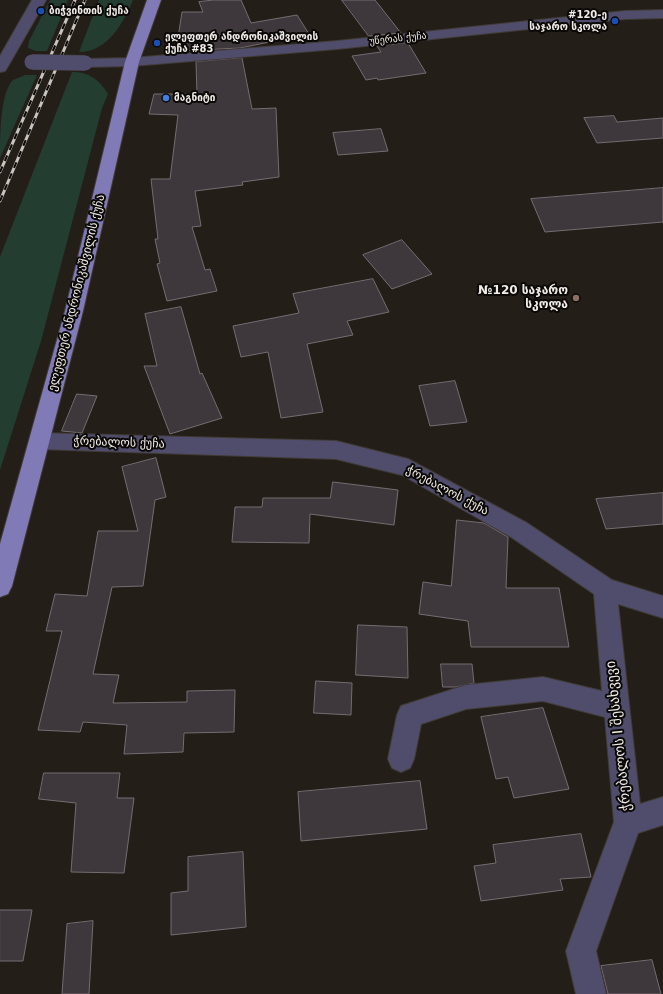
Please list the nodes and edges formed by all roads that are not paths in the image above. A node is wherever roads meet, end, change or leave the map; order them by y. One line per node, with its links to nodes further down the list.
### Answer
1 (39, 0): 4 (street)
2 (154, 0): 6 (main road, ელეფთერ ანდრონიკაშვილის ქუჩა)
3 (663, 14): 6 (street, უწერას ქუჩა)
4 (15, 42): 5 (street); 7 (street)
5 (0, 44)
6 (132, 62): 7 (street, უწერას ქუჩა, bridge); 8 (main road, ელეფთერ ანდრონიკაშვილის ქუჩა)
7 (1, 66)
8 (39, 441): 9 (main road, ელეფთერ ანდრონიკაშვილის ქუჩა); 10 (street, ჭრებალოს ქუჩა)
9 (0, 586)
10 (605, 589): 11 (street, ჭრებალოს ქუჩა); 12 (street, ჭრებალოს I შესახვევი)
11 (663, 607)
12 (616, 707): 13 (street); 15 (street, ჭრებალოს I შესახვევი)
13 (401, 759)
14 (663, 812): 15 (street)
15 (628, 822): 16 (street, ჭრებალოს I შესახვევი)
16 (590, 994)

